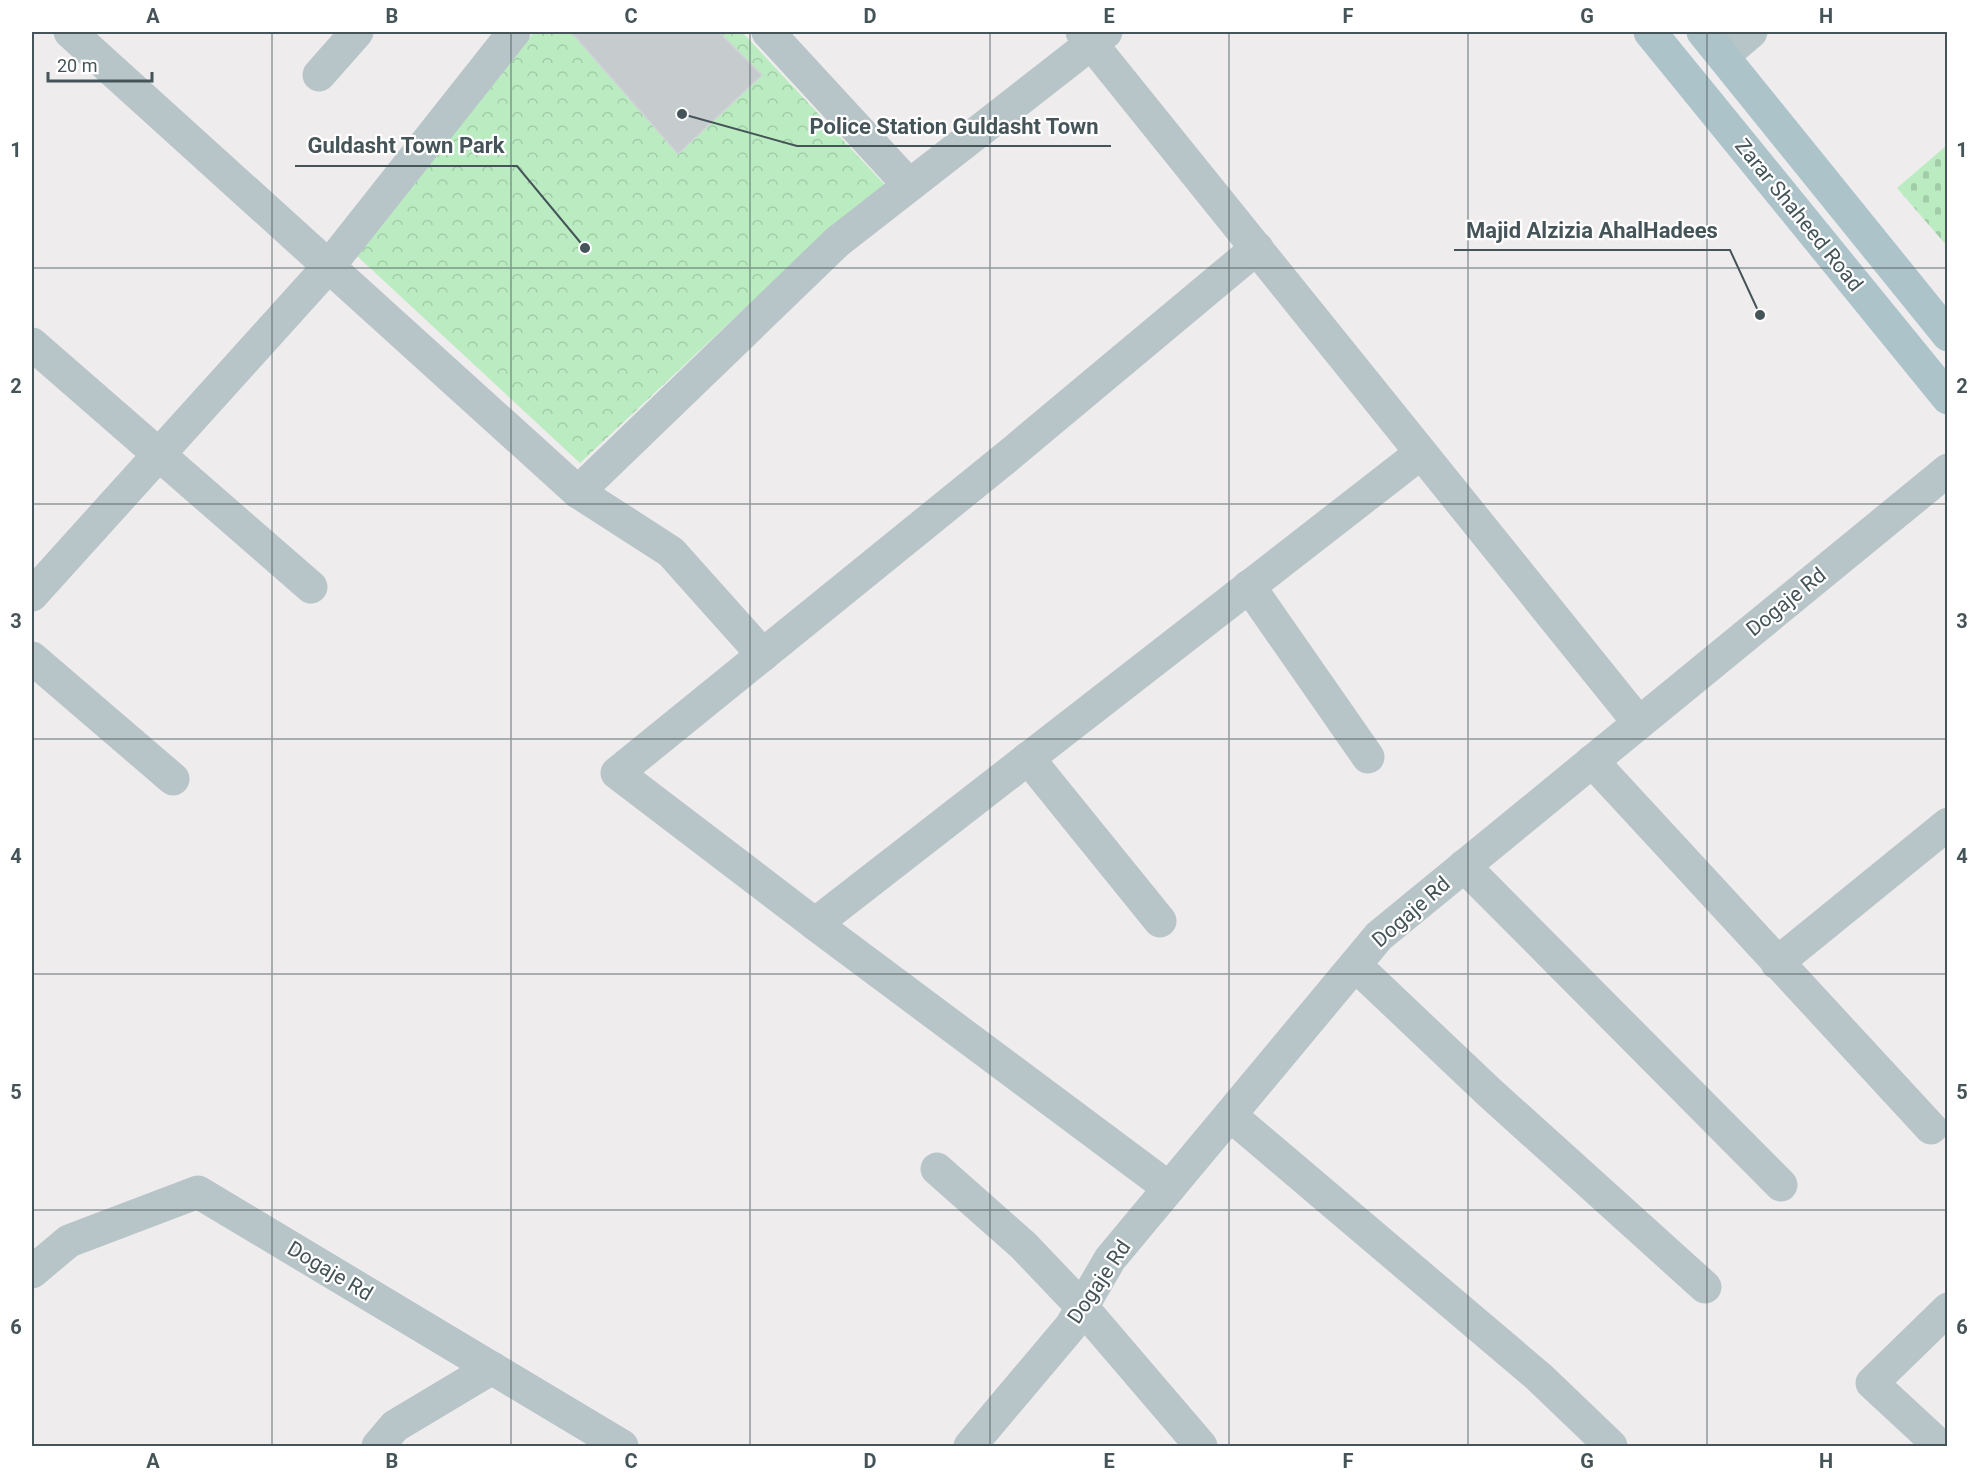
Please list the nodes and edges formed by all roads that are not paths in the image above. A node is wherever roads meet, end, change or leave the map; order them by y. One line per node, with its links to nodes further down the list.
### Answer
1 (70, 32): 13 (street)
2 (357, 32): 10 (street)
3 (514, 32): 13 (street)
4 (768, 32): 11 (street)
5 (1650, 32): 16 (main road, Zarar Shaheed Road)
6 (1703, 32): 9 (main road, Zarar Shaheed Road)
7 (1751, 32): 9 (street)
8 (1093, 35): 11 (street); 12 (street)
9 (1723, 56): 14 (main road, Zarar Shaheed Road)
10 (319, 75)
11 (909, 185): 20 (street)
12 (1257, 248): 17 (street); 24 (street)
13 (329, 266): 18 (street); 20 (street)
14 (1947, 335)
15 (32, 344): 18 (street)
16 (1947, 398)
17 (1421, 453): 21 (street); 26 (street)
18 (159, 454): 22 (street); 23 (street)
19 (1947, 470): 26 (street, Dogaje Rd)
20 (578, 492): 24 (street)
21 (1249, 586): 27 (street); 28 (street)
22 (311, 587)
23 (32, 595)
24 (763, 655): 34 (street)
25 (32, 658): 30 (street)
26 (1639, 723): 29 (street, Dogaje Rd)
27 (1368, 757)
28 (1028, 758): 33 (street); 34 (street)
29 (1592, 761): 32 (street, Dogaje Rd); 35 (street)
30 (173, 779)
31 (1947, 824): 35 (street)
32 (1464, 866): 36 (street, Dogaje Rd); 40 (street)
33 (1160, 921)
34 (815, 924): 41 (street)
35 (1778, 963): 38 (street)
36 (1356, 965): 37 (street, Dogaje Rd); 43 (street)
37 (1230, 1115): 41 (street, Dogaje Rd); 51 (street)
38 (1931, 1128)
39 (937, 1169): 44 (street)
40 (1781, 1185)
41 (1169, 1188): 44 (street, Dogaje Rd)
42 (32, 1272): 46 (street, Dogaje Rd)
43 (1705, 1287)
44 (1082, 1307): 49 (street, Dogaje Rd); 50 (street)
45 (1947, 1309): 52 (street)
46 (492, 1368): 47 (street); 48 (street, Dogaje Rd)
47 (378, 1446)
48 (622, 1446)
49 (970, 1446)
50 (1201, 1446)
51 (1611, 1446)
52 (1940, 1446)

